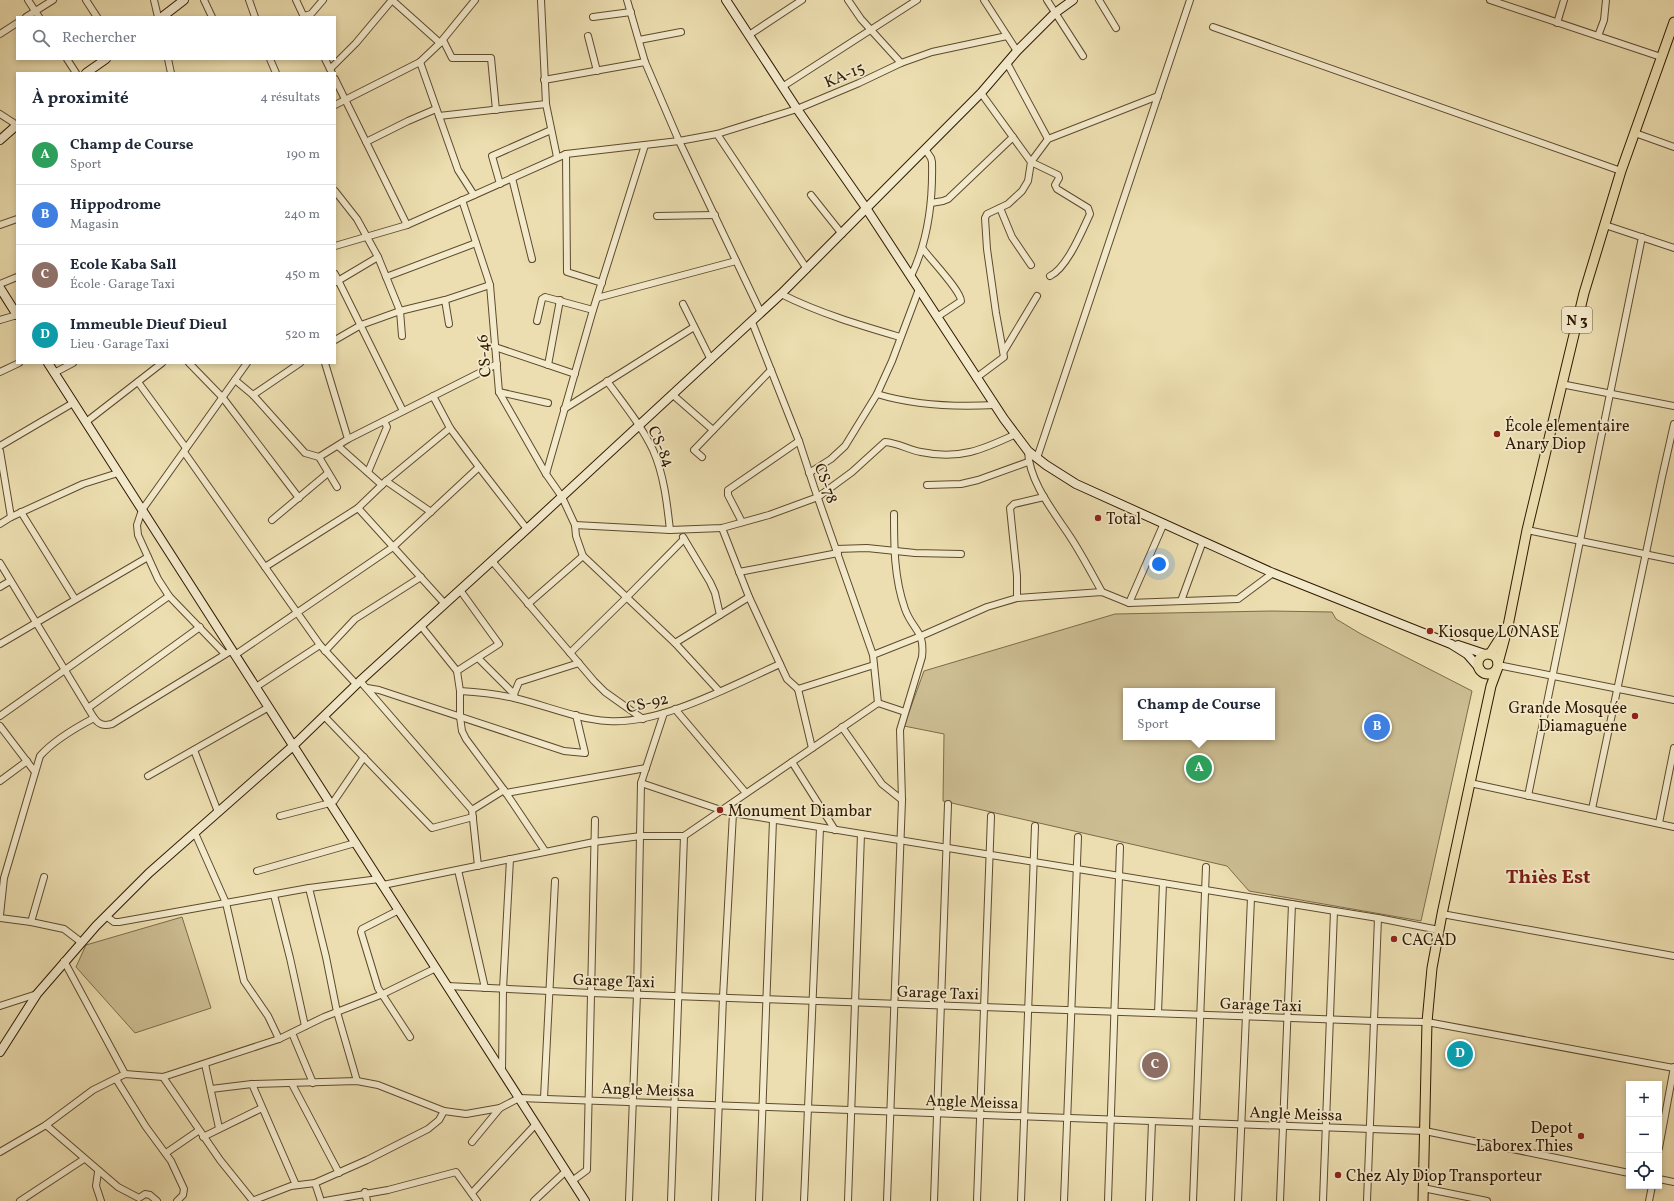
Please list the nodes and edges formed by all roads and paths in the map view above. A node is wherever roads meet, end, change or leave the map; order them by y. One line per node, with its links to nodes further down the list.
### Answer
1 (28, 0): 26 (street)
2 (53, 0): 26 (street)
3 (86, 0): 31 (street)
4 (154, 0): 32 (street)
5 (184, 0): 33 (main road)
6 (204, 0): 34 (street)
7 (249, 0): 35 (street)
8 (296, 0): 36 (street)
9 (323, 0): 37 (street)
10 (392, 0): 52 (street); 65 (street)
11 (476, 0): 52 (street)
12 (541, 0): 71 (street)
13 (627, 0): 27 (street)
14 (726, 0): 47 (main road)
15 (802, 0): 47 (street)
16 (848, 0): 44 (street)
17 (917, 0): 44 (street)
18 (984, 0): 49 (street)
19 (1047, 0): 28 (street)
20 (1073, 0): 28 (main road)
21 (1099, 0): 43 (street)
22 (1190, 0): 75 (street)
23 (1490, 0): 40 (street)
24 (1564, 0): 40 (street)
25 (1606, 0): 50 (street)
26 (35, 11): 29 (street); 30 (street)
27 (631, 12): 38 (street); 51 (street)
28 (1055, 13): 53 (main road); 54 (street)
29 (28, 16)
30 (38, 16)
31 (96, 16)
32 (158, 16)
33 (163, 16)
34 (212, 16)
35 (254, 16)
36 (304, 16)
37 (306, 16)
38 (593, 17)
39 (1674, 22): 55 (main road, N 3)
40 (1557, 23): 50 (street)
41 (16, 24): 46 (street)
42 (1213, 27): 100 (street)
43 (1116, 28)
44 (871, 30): 63 (street); 73 (street)
45 (681, 32): 51 (street)
46 (0, 34)
47 (749, 35): 73 (main road)
48 (588, 36): 66 (street)
49 (1007, 36): 53 (street); 63 (street, KA-15)
50 (1598, 36): 55 (street)
51 (638, 40): 62 (street)
52 (441, 42): 61 (street); 81 (street)
53 (1017, 51): 64 (main road)
54 (1082, 56)
55 (1661, 57): 87 (main road, N 3)
56 (68, 60): 67 (street)
57 (105, 60): 68 (main road)
58 (168, 60): 69 (street)
59 (270, 60): 70 (street)
60 (326, 60): 65 (street)
61 (420, 62): 76 (street); 79 (street)
62 (645, 62): 66 (street); 92 (street)
63 (901, 62): 80 (street, KA-15)
64 (1007, 63): 74 (main road); 90 (street)
65 (331, 71)
66 (597, 71): 71 (street)
67 (75, 72)
68 (87, 72)
69 (170, 72)
70 (276, 72)
71 (544, 80): 78 (street)
72 (336, 82): 76 (street)
73 (782, 86): 80 (main road)
74 (981, 93): 89 (street); 96 (main road)
75 (1158, 96): 90 (street); 210 (street)
76 (345, 100): 77 (street); 93 (street)
77 (336, 104)
78 (546, 104): 81 (street); 86 (street)
79 (436, 109): 83 (street); 93 (street)
80 (797, 109): 88 (street, KA-15); 108 (main road)
81 (496, 110): 83 (street)
82 (0, 114): 84 (street)
83 (439, 116): 104 (street)
84 (16, 124)
85 (16, 126): 91 (main road)
86 (551, 130): 98 (street); 102 (street)
87 (1634, 133): 95 (street); 100 (main road, N 3)
88 (717, 134): 92 (street, KA-15); 127 (street)
89 (1012, 137): 99 (street); 107 (street)
90 (1048, 139): 99 (street)
91 (0, 140)
92 (679, 141): 94 (street, KA-15); 111 (street)
93 (366, 142): 114 (street)
94 (645, 145): 97 (street, KA-15); 133 (street)
95 (1674, 147)
96 (925, 149): 107 (street); 108 (main road)
97 (566, 154): 98 (street, KA-15); 133 (street)
98 (558, 157): 101 (street, KA-15)
99 (1031, 162): 109 (street); 129 (street)
100 (1621, 171): 115 (main road, N 3)
101 (512, 178): 102 (street, KA-15); 124 (street)
102 (500, 184): 104 (street, KA-15)
103 (336, 192): 117 (street)
104 (474, 195): 106 (street, KA-15)
105 (811, 195): 116 (street)
106 (462, 200): 114 (street, KA-15); 119 (street, CS-46)
107 (931, 203): 122 (street)
108 (866, 208): 116 (main road); 128 (main road)
109 (1000, 208): 126 (street); 160 (street)
110 (658, 216): 111 (street)
111 (715, 216): 125 (street)
112 (16, 219): 113 (street)
113 (0, 225)
114 (407, 225): 117 (street, KA-15)
115 (1605, 225): 118 (street); 180 (main road, N 3)
116 (842, 234): 127 (main road)
117 (368, 237): 120 (street, KA-15); 123 (street)
118 (1642, 237): 121 (street); 182 (street)
119 (476, 243): 131 (street); 135 (street, CS-46)
120 (336, 246)
121 (1674, 248)
122 (922, 249): 128 (street); 149 (street)
123 (378, 257): 131 (street); 132 (street)
124 (532, 259)
125 (736, 261): 140 (street); 147 (street)
126 (1031, 265)
127 (807, 269): 138 (main road)
128 (910, 276): 137 (main road)
129 (1050, 276)
130 (16, 277): 134 (street)
131 (386, 277): 145 (street)
132 (337, 282): 154 (street)
133 (602, 283): 140 (street)
134 (0, 284)
135 (490, 285): 141 (street); 159 (street, CS-46)
136 (0, 288): 146 (main road)
137 (919, 289): 149 (main road); 157 (street)
138 (781, 294): 147 (main road); 157 (street)
139 (1037, 296): 160 (street)
140 (597, 298): 144 (street)
141 (445, 300): 145 (street); 153 (street)
142 (560, 300): 144 (street); 151 (street); 171 (street)
143 (683, 304): 155 (street)
144 (593, 310): 175 (street)
145 (400, 311): 154 (street); 156 (street)
146 (16, 313)
147 (761, 314): 152 (main road)
148 (16, 315): 150 (street)
149 (937, 317): 176 (main road)
150 (0, 320)
151 (537, 321)
152 (752, 322): 161 (main road); 172 (street, CS-78)
153 (449, 324)
154 (361, 325): 158 (street); 193 (street)
155 (694, 327): 161 (street); 178 (street)
156 (402, 336)
157 (900, 337): 183 (street)
158 (336, 339)
159 (495, 347): 170 (street, CS-46); 171 (street)
160 (1004, 351): 176 (street)
161 (711, 360): 185 (main road)
162 (17, 364): 173 (street)
163 (49, 364): 174 (main road)
164 (71, 364): 174 (street)
165 (161, 364): 179 (street)
166 (190, 364): 187 (street)
167 (246, 364): 177 (street)
168 (299, 364): 184 (street)
169 (326, 364): 201 (street)
170 (497, 364): 181 (street, CS-46); 186 (street)
171 (548, 365): 175 (street)
172 (771, 370): 199 (street); 202 (street, CS-78)
173 (0, 372)
174 (54, 373): 188 (main road)
175 (575, 374): 192 (street)
176 (976, 378): 190 (main road)
177 (235, 380): 184 (street); 187 (street)
178 (608, 381): 192 (street); 197 (street, CS-84)
179 (138, 382): 195 (street); 205 (street)
180 (1561, 384): 182 (street); 240 (main road, N 3)
181 (499, 392): 189 (street); 217 (street, CS-46)
182 (1610, 393): 191 (street); 242 (street)
183 (877, 394): 190 (street); 216 (street)
184 (253, 395): 208 (street)
185 (673, 395): 197 (main road); 199 (street)
186 (433, 396): 193 (street); 198 (street)
187 (223, 398): 205 (street); 224 (street)
188 (73, 403): 195 (main road); 203 (street)
189 (548, 403)
190 (995, 405): 200 (main road)
191 (1674, 406)
192 (564, 409): 217 (street)
193 (403, 411): 194 (street)
194 (384, 421): 201 (street); 214 (street)
195 (86, 422): 213 (main road)
196 (1674, 424): 248 (street)
197 (639, 426): 221 (main road); 238 (street, CS-84)
198 (450, 428): 212 (street); 218 (street)
199 (714, 430): 209 (street)
200 (1016, 434): 207 (main road); 222 (street)
201 (348, 439): 204 (street)
202 (799, 441): 216 (street, CS-78); 232 (street)
203 (0, 446)
204 (338, 446): 208 (street); 214 (street)
205 (185, 450): 226 (street); 254 (street)
206 (0, 451): 230 (street)
207 (1028, 451): 210 (main road); 211 (street)
208 (318, 457): 215 (street)
209 (702, 457)
210 (1037, 458): 233 (main road)
211 (1028, 462): 219 (street); 223 (street)
212 (478, 467): 228 (street); 237 (street)
213 (118, 472): 226 (main road); 227 (street)
214 (368, 472): 218 (street)
215 (328, 473): 220 (street); 224 (street)
216 (809, 473): 222 (street, CS-78)
217 (546, 474): 221 (street, CS-46)
218 (384, 483): 225 (street); 228 (street)
219 (927, 485)
220 (337, 487)
221 (562, 497): 235 (street, CS-46); 237 (main road)
222 (818, 497): 232 (street); 246 (street, CS-78)
223 (1044, 497): 261 (street); 265 (street)
224 (299, 498): 231 (street)
225 (358, 508): 244 (street); 254 (street)
226 (142, 510): 250 (street); 283 (main road)
227 (21, 512): 230 (street); 266 (street)
228 (430, 512): 244 (street)
229 (894, 514): 245 (street)
230 (11, 517): 234 (street)
231 (272, 520)
232 (742, 522): 236 (street)
233 (1164, 523): 243 (main road); 268 (street)
234 (0, 524)
235 (575, 525): 238 (street); 249 (street, CS-46)
236 (722, 528): 239 (street); 255 (street)
237 (527, 529): 252 (main road)
238 (670, 530): 239 (street)
239 (680, 530): 241 (street)
240 (1527, 530): 242 (street); 275 (main road, N 3)
241 (684, 539): 264 (street); 272 (street)
242 (1580, 540): 248 (street); 295 (street)
243 (1203, 541): 256 (main road); 267 (street)
244 (393, 547): 257 (street); 271 (street)
245 (894, 550): 246 (street); 247 (street); 277 (street)
246 (837, 551): 255 (street); 286 (street, CS-78)
247 (961, 554)
248 (1646, 554): 251 (street); 300 (street)
249 (583, 556): 264 (street); 270 (street)
250 (148, 557): 262 (street); 266 (street)
251 (1674, 560)
252 (492, 561): 260 (main road); 270 (street)
253 (0, 563): 258 (street)
254 (265, 567): 271 (street)
255 (739, 572): 263 (street)
256 (1273, 573): 267 (street); 280 (main road)
257 (421, 577): 269 (street); 282 (street)
258 (10, 581): 259 (street); 273 (street)
259 (0, 586)
260 (460, 590): 269 (main road); 287 (street)
261 (1102, 592): 265 (street); 268 (street)
262 (169, 596): 276 (street); 293 (street)
263 (749, 597): 272 (street); 289 (street)
264 (626, 598): 278 (street); 284 (street)
265 (1017, 598): 277 (street)
266 (75, 599): 273 (street)
267 (1181, 601): 268 (street)
268 (1129, 603)
269 (445, 604): 274 (main road)
270 (528, 604): 284 (street)
271 (297, 614): 281 (street); 283 (street)
272 (720, 615): 278 (street)
273 (35, 623): 279 (street); 293 (street)
274 (421, 626): 294 (street); 296 (main road)
275 (1508, 626): 285 (main road, N 3); 291 (main road, N 3)
276 (200, 627): 283 (street); 308 (street)
277 (921, 636): 286 (street); 310 (street)
278 (675, 643): 302 (street)
279 (0, 644)
280 (1451, 644): 285 (main road); 292 (main road)
281 (320, 645): 282 (street); 297 (street)
282 (325, 651): 296 (street)
283 (231, 653): 297 (main road); 316 (street)
284 (570, 653): 288 (street)
285 (1488, 654): 291 (main road); 292 (main road)
286 (873, 655): 290 (street, CS-78)
287 (478, 658): 294 (street); 303 (street)
288 (579, 664): 303 (street); 317 (street)
289 (780, 664): 299 (street); 302 (street, CS-92)
290 (874, 665): 299 (street); 306 (street, CS-78)
291 (1498, 665): 292 (main road); 295 (street); 305 (main road, N 3)
292 (1481, 670): 305 (main road, N 3)
293 (64, 671): 308 (street); 313 (street)
294 (457, 671): 301 (street)
295 (1552, 676): 300 (street); 337 (street)
296 (358, 682): 298 (street); 314 (main road)
297 (256, 687): 307 (main road)
298 (367, 688): 315 (street); 342 (street)
299 (798, 689): 323 (street)
300 (1618, 689): 304 (street); 341 (street)
301 (460, 691): 303 (street, CS-92); 315 (street)
302 (719, 691): 309 (street, CS-92)
303 (515, 696): 312 (street, CS-92)
304 (1674, 700)
305 (1488, 701): 334 (main road, N 3)
306 (878, 703): 310 (street); 319 (street)
307 (269, 707): 322 (main road); 325 (street)
308 (88, 708): 316 (street)
309 (676, 709): 311 (street, CS-92); 336 (street)
310 (905, 712): 338 (street)
311 (664, 713): 317 (street, CS-92); 329 (street)
312 (576, 715): 315 (street); 317 (street, CS-92)
313 (0, 716)
314 (324, 716): 322 (main road); 326 (street)
315 (460, 717): 335 (street)
316 (94, 718): 330 (street)
317 (643, 719)
318 (0, 726): 320 (street)
319 (842, 727): 323 (street); 338 (street)
320 (6, 734): 321 (street); 327 (street)
321 (0, 738)
322 (294, 746): 339 (main road); 344 (main road)
323 (812, 748): 328 (street)
324 (1674, 748): 351 (street)
325 (194, 750): 331 (street); 344 (street)
326 (364, 757): 339 (street); 348 (street)
327 (27, 761): 330 (street); 332 (street)
328 (792, 762): 336 (street); 355 (street)
329 (646, 768): 333 (street); 335 (street)
330 (35, 772): 389 (street)
331 (148, 776)
332 (0, 781)
333 (641, 783): 343 (street); 358 (street)
334 (1470, 783): 337 (street); 388 (main road, N 3)
335 (505, 791): 342 (street); 366 (street)
336 (746, 793): 343 (street)
337 (1528, 796): 341 (street)
338 (902, 800): 361 (street)
339 (330, 803): 346 (street); 362 (main road)
340 (948, 804): 365 (street)
341 (1592, 809): 351 (street)
342 (472, 810): 348 (street)
343 (721, 810): 345 (street); 359 (street)
344 (218, 812): 356 (main road)
345 (732, 813): 350 (street); 408 (street)
346 (280, 816)
347 (990, 816): 367 (street)
348 (473, 817): 370 (street)
349 (595, 820): 363 (street)
350 (773, 820): 354 (street); 409 (street)
351 (1658, 823): 353 (street)
352 (1035, 826): 369 (street)
353 (1674, 827)
354 (820, 828): 355 (street); 410 (street)
355 (835, 830): 357 (street)
356 (195, 833): 384 (street); 390 (main road)
357 (861, 834): 361 (street); 411 (street)
358 (641, 836): 359 (street); 363 (street); 406 (street)
359 (684, 836): 407 (street)
360 (1078, 837): 372 (street)
361 (901, 841): 365 (street); 412 (street)
362 (355, 842): 374 (street); 378 (main road)
363 (594, 842): 366 (street); 403 (street)
364 (1120, 847): 375 (street)
365 (948, 848): 367 (street); 413 (street)
366 (546, 851): 368 (street)
367 (989, 855): 369 (street); 415 (street)
368 (510, 859): 370 (street); 401 (street)
369 (1034, 862): 372 (street); 416 (street)
370 (478, 866): 373 (street)
371 (1206, 867): 381 (street)
372 (1076, 869): 375 (street); 417 (street)
373 (458, 870): 378 (street); 400 (street)
374 (257, 871)
375 (1119, 876): 379 (street); 418 (street)
376 (44, 877): 393 (street)
377 (555, 881): 402 (street)
378 (381, 882): 380 (street); 386 (main road)
379 (1163, 883): 381 (street); 420 (street)
380 (309, 888): 382 (street); 419 (street)
381 (1205, 890): 383 (street); 421 (street)
382 (274, 895): 384 (street); 427 (street)
383 (1251, 898): 385 (street); 422 (street)
384 (226, 903): 390 (street); 430 (street)
385 (1292, 904): 387 (street); 423 (street)
386 (399, 910): 398 (main road); 405 (street)
387 (1334, 911): 392 (street); 424 (street)
388 (1442, 914): 394 (main road, N 3); 396 (street)
389 (0, 915)
390 (106, 916): 395 (main road)
391 (0, 918): 393 (street)
392 (1378, 918): 394 (street); 425 (street)
393 (31, 922): 395 (street)
394 (1439, 930): 426 (main road, N 3)
395 (81, 942): 397 (main road)
396 (1674, 956)
397 (64, 961): 404 (main road); 435 (street)
398 (436, 968): 399 (main road); 405 (street)
399 (447, 986): 400 (street, Garage Taxi); 434 (main road)
400 (485, 988): 401 (street, Garage Taxi)
401 (503, 989): 402 (street, Garage Taxi); 434 (street)
402 (550, 991): 403 (street, Garage Taxi); 444 (street)
403 (591, 993): 406 (street, Garage Taxi); 445 (street)
404 (37, 994): 414 (street); 431 (main road)
405 (383, 994): 419 (street); 429 (street)
406 (637, 994): 407 (street, Garage Taxi); 446 (street)
407 (678, 996): 408 (street, Garage Taxi); 447 (street)
408 (723, 997): 409 (street, Garage Taxi); 448 (street)
409 (767, 998): 410 (street, Garage Taxi); 449 (street)
410 (813, 1000): 411 (street, Garage Taxi); 452 (street)
411 (855, 1001): 412 (street, Garage Taxi); 454 (street)
412 (894, 1003): 413 (street, Garage Taxi); 455 (street)
413 (941, 1005): 415 (street, Garage Taxi); 456 (street)
414 (0, 1006)
415 (984, 1006): 416 (street, Garage Taxi); 457 (street)
416 (1028, 1008): 417 (street, Garage Taxi); 458 (street)
417 (1071, 1010): 418 (street, Garage Taxi); 459 (street)
418 (1115, 1011): 420 (street, Garage Taxi); 460 (street)
419 (337, 1012): 427 (street); 438 (street)
420 (1158, 1013): 421 (street, Garage Taxi)
421 (1200, 1014): 422 (street, Garage Taxi); 462 (street)
422 (1246, 1016): 423 (street, Garage Taxi); 464 (street)
423 (1287, 1018): 424 (street, Garage Taxi); 466 (street)
424 (1330, 1019): 425 (street, Garage Taxi); 467 (street)
425 (1374, 1021): 426 (street, Garage Taxi); 469 (street)
426 (1427, 1022): 433 (street, Garage Taxi); 471 (main road, N 3)
427 (305, 1026): 428 (street)
428 (292, 1033): 430 (street); 439 (street)
429 (410, 1037)
430 (279, 1040): 432 (street)
431 (0, 1052)
432 (205, 1064): 436 (street); 442 (street)
433 (1674, 1068): 472 (street)
434 (502, 1071): 443 (main road)
435 (125, 1074): 436 (street); 437 (street)
436 (163, 1077): 470 (street)
437 (116, 1079): 465 (street); 476 (street)
438 (357, 1081): 439 (street); 453 (street)
439 (313, 1083): 441 (street)
440 (252, 1084): 441 (street); 442 (street); 450 (street)
441 (292, 1084): 481 (street)
442 (211, 1089): 468 (street)
443 (519, 1098): 444 (street, Angle Meissa); 451 (street); 463 (main road)
444 (544, 1098): 445 (street, Angle Meissa)
445 (588, 1100): 446 (street, Angle Meissa); 483 (street)
446 (633, 1102): 447 (street, Angle Meissa); 502 (street)
447 (675, 1103): 448 (street, Angle Meissa); 503 (street)
448 (719, 1105): 449 (street, Angle Meissa); 504 (street)
449 (762, 1106): 452 (street, Angle Meissa); 505 (street)
450 (262, 1108): 468 (street); 486 (street)
451 (500, 1108): 453 (street); 474 (street)
452 (808, 1108): 454 (street, Angle Meissa); 506 (street)
453 (444, 1110): 481 (street)
454 (851, 1110): 455 (street, Angle Meissa); 507 (street)
455 (890, 1111): 456 (street, Angle Meissa); 508 (street)
456 (937, 1113): 457 (street, Angle Meissa); 509 (street)
457 (980, 1114): 458 (street, Angle Meissa); 510 (street)
458 (1024, 1116): 459 (street, Angle Meissa); 511 (street)
459 (1067, 1118): 460 (street, Angle Meissa); 512 (street)
460 (1111, 1119): 461 (street, Angle Meissa); 513 (street)
461 (1152, 1121): 462 (street, Angle Meissa); 514 (street)
462 (1196, 1122): 464 (street, Angle Meissa); 515 (street)
463 (536, 1124): 478 (main road); 490 (street)
464 (1242, 1124): 466 (street, Angle Meissa); 516 (street)
465 (46, 1125): 475 (street); 477 (street)
466 (1283, 1125): 467 (street, Angle Meissa); 517 (street)
467 (1326, 1127): 469 (street, Angle Meissa); 518 (street)
468 (219, 1128): 473 (street)
469 (1370, 1129): 471 (street, Angle Meissa); 519 (street)
470 (198, 1131): 473 (street); 476 (street)
471 (1425, 1131): 480 (street, Angle Meissa); 487 (main road, N 3)
472 (1662, 1132)
473 (203, 1137): 495 (street)
474 (472, 1142)
475 (0, 1152)
476 (166, 1153): 494 (street)
477 (84, 1159): 479 (street); 491 (street)
478 (566, 1171): 483 (main road); 500 (street)
479 (98, 1172): 492 (street); 493 (street)
480 (1626, 1172)
481 (339, 1173): 485 (street)
482 (1662, 1180): 484 (street)
483 (572, 1181): 501 (main road)
484 (1674, 1182)
485 (315, 1183): 486 (street); 496 (street)
486 (296, 1185): 495 (street)
487 (1423, 1188): 520 (main road, N 3); 521 (street)
488 (1651, 1189): 522 (street)
489 (365, 1192): 490 (street); 497 (street); 498 (street)
490 (472, 1194): 499 (street)
491 (20, 1201)
492 (101, 1201)
493 (157, 1201)
494 (177, 1201)
495 (252, 1201)
496 (321, 1201)
497 (325, 1201)
498 (367, 1201)
499 (477, 1201)
500 (534, 1201)
501 (585, 1201)
502 (629, 1201)
503 (672, 1201)
504 (715, 1201)
505 (759, 1201)
506 (804, 1201)
507 (848, 1201)
508 (887, 1201)
509 (934, 1201)
510 (978, 1201)
511 (1021, 1201)
512 (1064, 1201)
513 (1108, 1201)
514 (1149, 1201)
515 (1193, 1201)
516 (1238, 1201)
517 (1280, 1201)
518 (1323, 1201)
519 (1367, 1201)
520 (1423, 1201)
521 (1487, 1201)
522 (1649, 1201)

